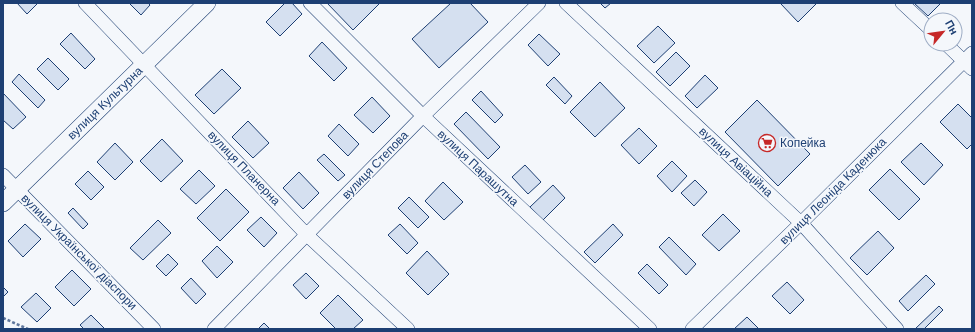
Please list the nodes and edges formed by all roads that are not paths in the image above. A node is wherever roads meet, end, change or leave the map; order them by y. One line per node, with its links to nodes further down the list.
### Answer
1 (84, 3): 10 (street, вулиця Планерна)
2 (207, 3): 10 (street, вулиця Культурна)
3 (310, 3): 11 (street, вулиця Парашутна)
4 (539, 3): 11 (street, вулиця Степова)
5 (566, 3): 15 (street, вулиця Авіаційна)
6 (902, 3): 7 (street)
7 (923, 23)
8 (957, 52): 9 (street)
9 (969, 61): 15 (street, вулиця Леоніда Каденюка)
10 (144, 64): 13 (street, вулиця Культурна); 16 (street, вулиця Планерна)
11 (423, 116): 16 (street, вулиця Степова); 20 (street, вулиця Парашутна)
12 (3, 175): 13 (street, вулиця Української діаспори)
13 (17, 189): 14 (street, вулиця Культурна); 17 (street, вулиця Української діаспори)
14 (3, 202)
15 (801, 223): 21 (street, вулиця Леоніда Каденюка); 22 (street, вулиця Авіаційна)
16 (307, 235): 18 (street, вулиця Степова); 19 (street, вулиця Планерна)
17 (154, 329)
18 (214, 329)
19 (408, 329)
20 (650, 329)
21 (692, 329)
22 (897, 329)

